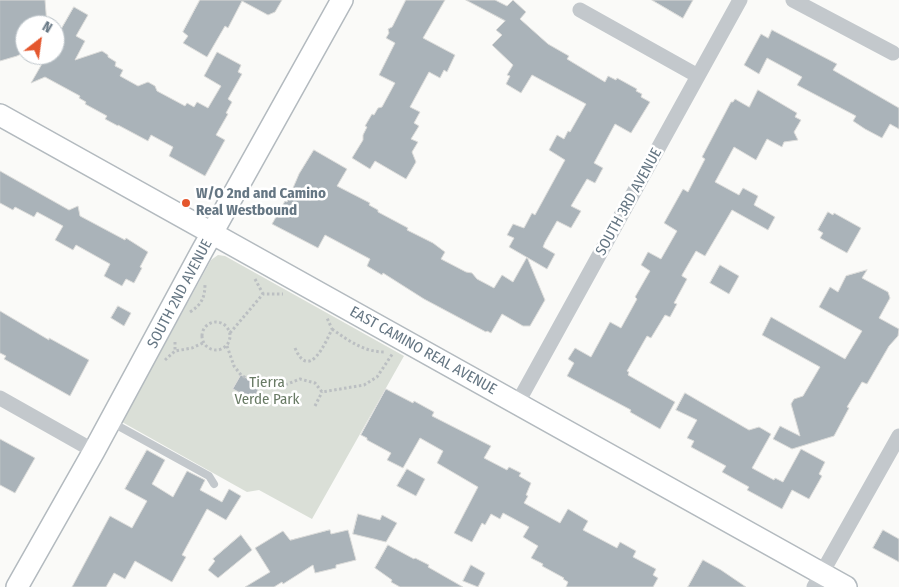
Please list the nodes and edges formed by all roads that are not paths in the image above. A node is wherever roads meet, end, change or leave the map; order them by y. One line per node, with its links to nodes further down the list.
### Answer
1 (342, 0): 8 (street, SOUTH 2ND AVENUE)
2 (740, 0): 6 (street, SOUTH 3RD AVENUE)
3 (793, 0): 5 (street)
4 (580, 10): 6 (street)
5 (893, 54)
6 (698, 76): 10 (street, SOUTH 3RD AVENUE)
7 (0, 116): 8 (street, EAST CAMINO REAL AVENUE)
8 (212, 233): 10 (street, EAST CAMINO REAL AVENUE); 11 (street, SOUTH 2ND AVENUE)
9 (0, 398): 13 (street)
10 (517, 404): 15 (street, EAST CAMINO REAL AVENUE)
11 (111, 422): 13 (street, SOUTH 2ND AVENUE); 14 (lane)
12 (899, 436): 15 (street)
13 (94, 451): 16 (street, SOUTH 2ND AVENUE)
14 (214, 484)
15 (818, 580): 17 (street, EAST CAMINO REAL AVENUE)
16 (17, 587)
17 (846, 587)

